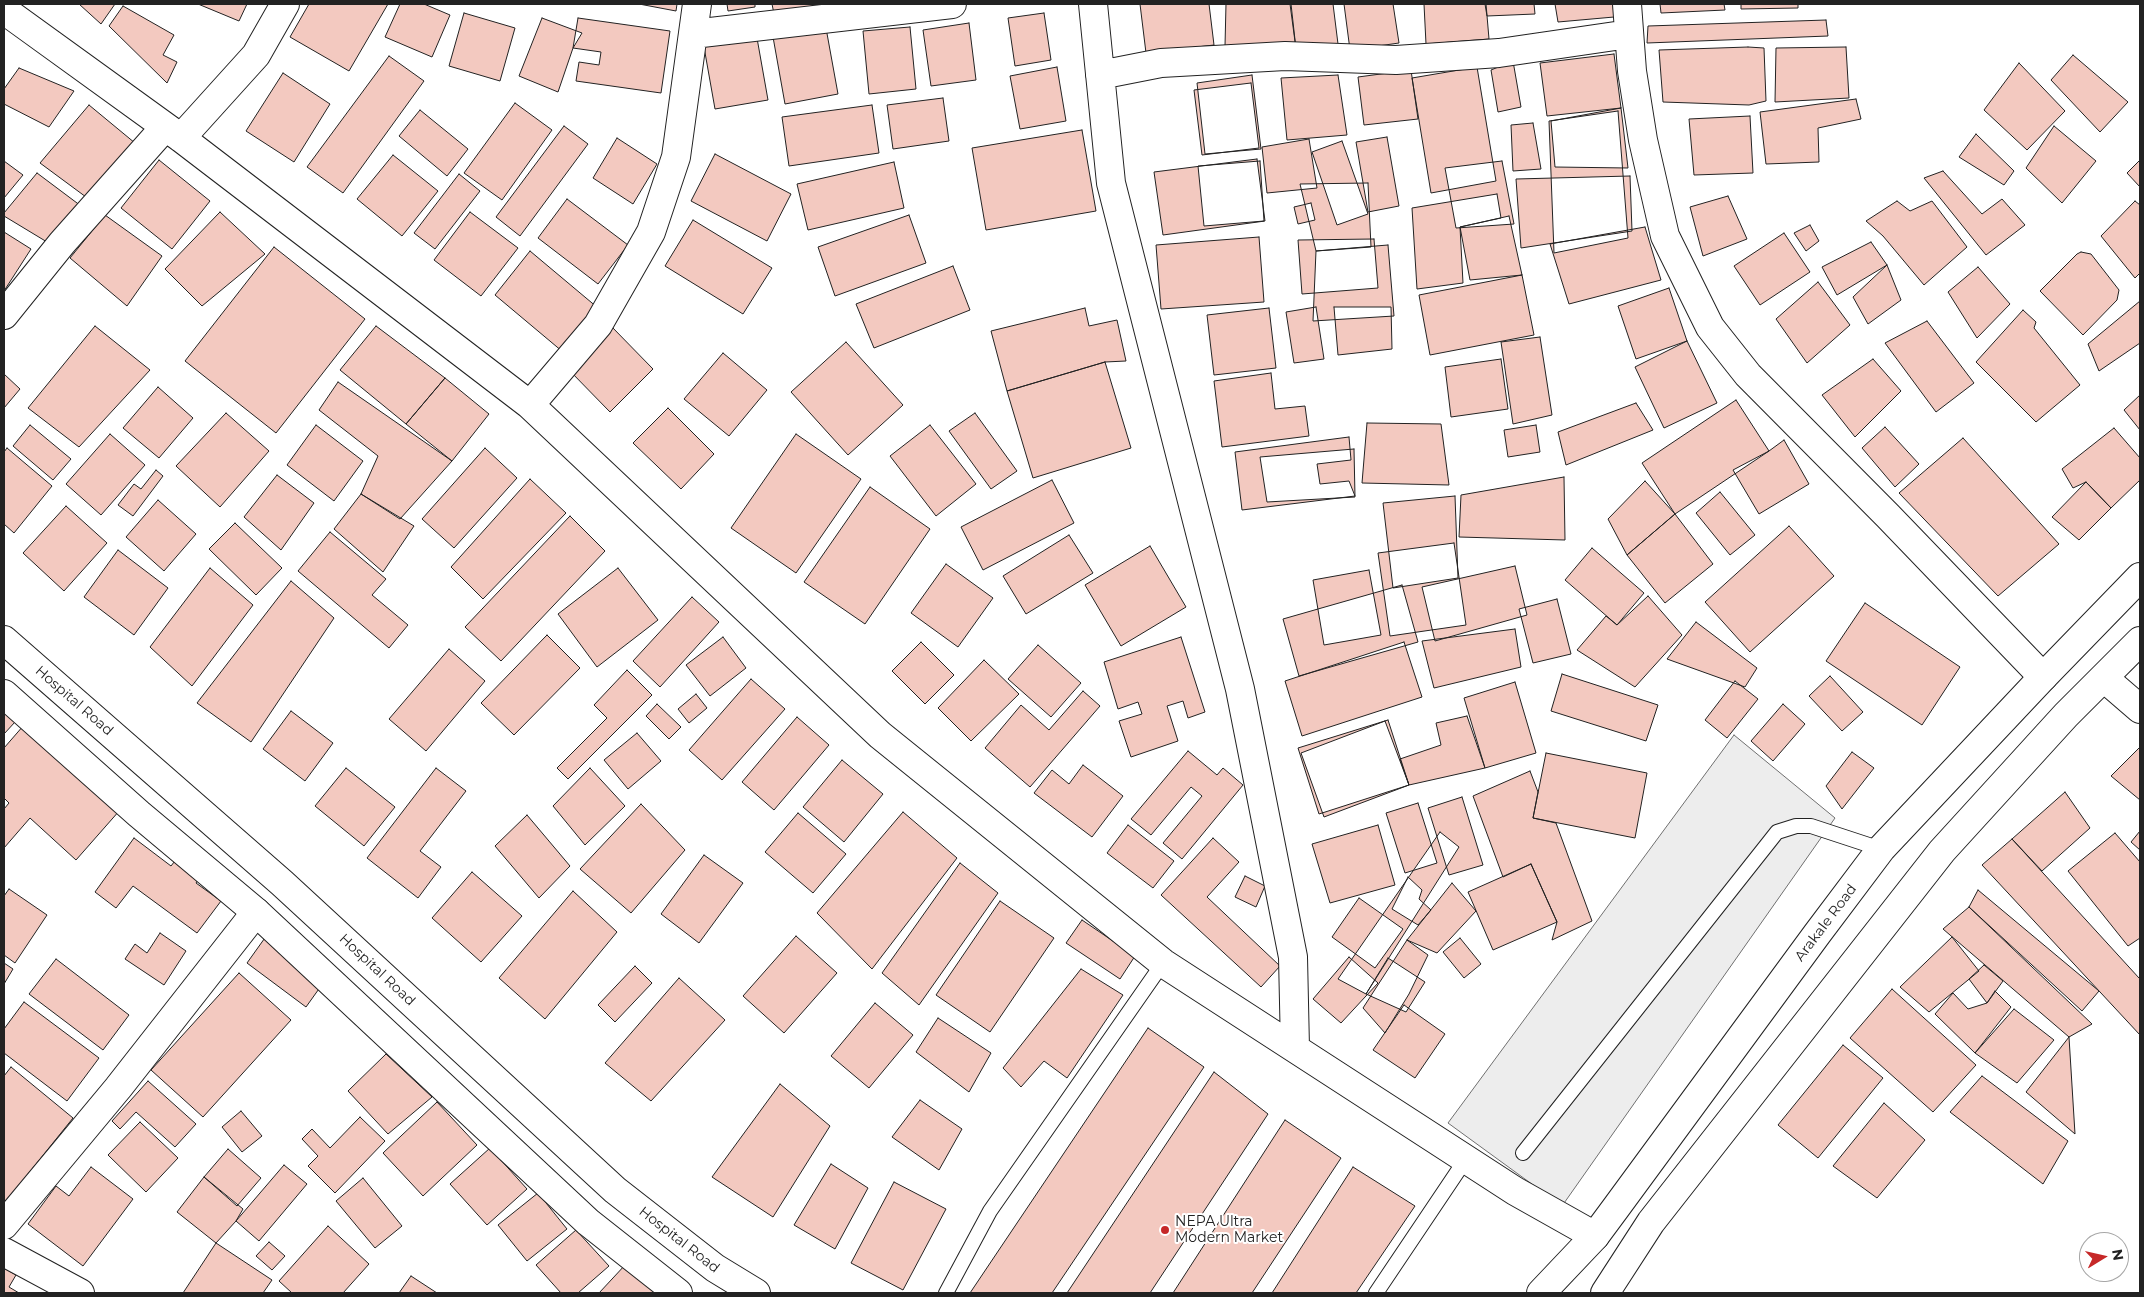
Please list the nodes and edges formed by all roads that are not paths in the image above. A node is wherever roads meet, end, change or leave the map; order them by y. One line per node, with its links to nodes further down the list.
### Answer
1 (285, 4): 10 (street)
2 (697, 4): 7 (street)
3 (952, 4): 7 (street)
4 (1092, 4): 9 (street)
5 (1627, 4): 8 (street)
6 (4, 10): 10 (street)
7 (693, 34): 12 (street)
8 (1629, 34): 9 (street); 16 (street)
9 (1100, 76): 23 (street)
10 (173, 132): 11 (street); 12 (street)
11 (4, 315)
12 (530, 405): 22 (street)
13 (2140, 577): 16 (street, Arakale Road)
14 (4, 640): 31 (street, Hospital Road)
15 (2140, 641): 17 (street)
16 (2043, 676): 20 (street, Arakale Road)
17 (2104, 678): 19 (street); 35 (street)
18 (4, 694): 21 (street)
19 (2140, 709)
20 (1881, 850): 24 (lane); 27 (street, Arakale Road)
21 (256, 912): 26 (street); 30 (street)
22 (1163, 963): 23 (street); 32 (lane)
23 (1294, 1048): 25 (street)
24 (1523, 1153)
25 (1466, 1159): 27 (street); 33 (lane)
26 (4, 1225)
27 (1594, 1236): 34 (street, Arakale Road)
28 (4, 1252): 29 (street)
29 (80, 1293)
30 (678, 1293)
31 (756, 1293)
32 (946, 1293)
33 (1376, 1293)
34 (1541, 1293)
35 (1605, 1293)

